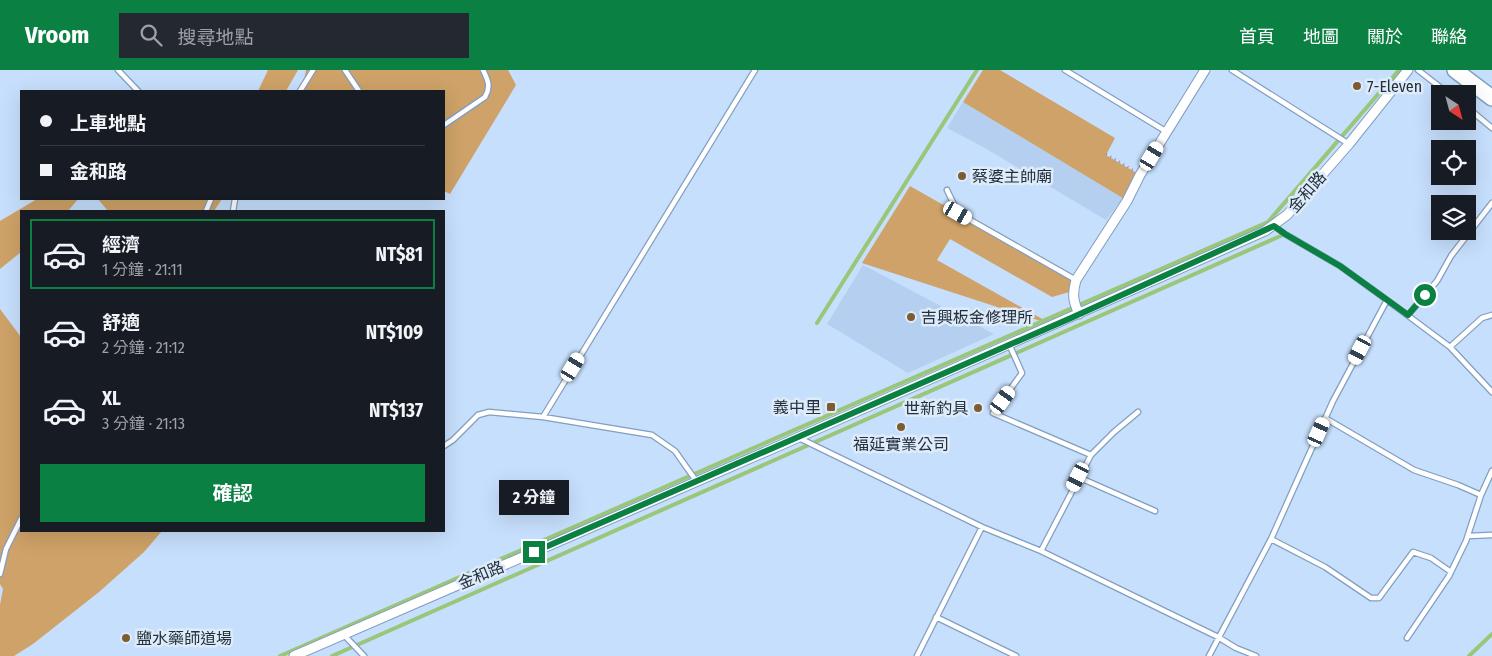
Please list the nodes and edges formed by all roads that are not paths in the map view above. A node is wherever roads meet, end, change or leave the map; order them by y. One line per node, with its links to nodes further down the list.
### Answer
1 (118, 70): 13 (lane)
2 (313, 70): 14 (lane)
3 (345, 70): 15 (lane)
4 (483, 70): 18 (lane)
5 (755, 70): 34 (lane)
6 (1065, 70): 20 (lane)
7 (1205, 70): 20 (street)
8 (1232, 70): 21 (lane)
9 (1408, 70): 21 (street, 金和路)
10 (1418, 70): 12 (lane)
11 (1455, 70): 16 (main road)
12 (1437, 85)
13 (137, 90)
14 (301, 90)
15 (358, 90)
16 (1492, 98)
17 (1476, 115): 19 (lane)
18 (445, 124)
19 (1492, 128)
20 (1169, 129): 25 (street)
21 (1349, 144): 24 (street, 金和路)
22 (947, 190): 25 (lane)
23 (1492, 203): 28 (lane)
24 (1274, 226): 26 (lane); 27 (street, 金和路)
25 (1076, 280): 27 (street)
26 (1387, 300): 28 (lane); 35 (lane)
27 (1079, 314): 30 (street, 金和路)
28 (1408, 315): 31 (lane)
29 (1492, 315): 31 (lane)
30 (1010, 344): 36 (street, 金和路); 38 (lane)
31 (1450, 347): 32 (lane)
32 (1492, 392)
33 (1138, 412): 38 (lane)
34 (543, 417): 37 (lane); 41 (lane)
35 (1325, 418): 42 (lane); 48 (lane)
36 (798, 437): 41 (street, 金和路); 45 (lane)
37 (445, 445)
38 (1091, 455): 40 (lane)
39 (1492, 471): 42 (lane)
40 (1078, 477): 43 (lane); 49 (lane)
41 (696, 482): 53 (street, 金和路)
42 (1481, 495): 47 (lane)
43 (1155, 511)
44 (20, 521): 51 (lane)
45 (982, 527): 49 (lane); 52 (lane)
46 (1492, 534): 47 (lane)
47 (1468, 536): 50 (lane)
48 (1271, 539): 50 (lane); 54 (lane)
49 (1041, 551): 54 (lane)
50 (1451, 572): 55 (lane)
51 (0, 574)
52 (936, 617): 58 (lane); 59 (lane)
53 (344, 635): 56 (street, 金和路); 57 (lane)
54 (1218, 637): 60 (lane); 61 (lane)
55 (1407, 638)
56 (294, 656)
57 (364, 656)
58 (917, 656)
59 (1016, 656)
60 (1210, 656)
61 (1256, 656)

